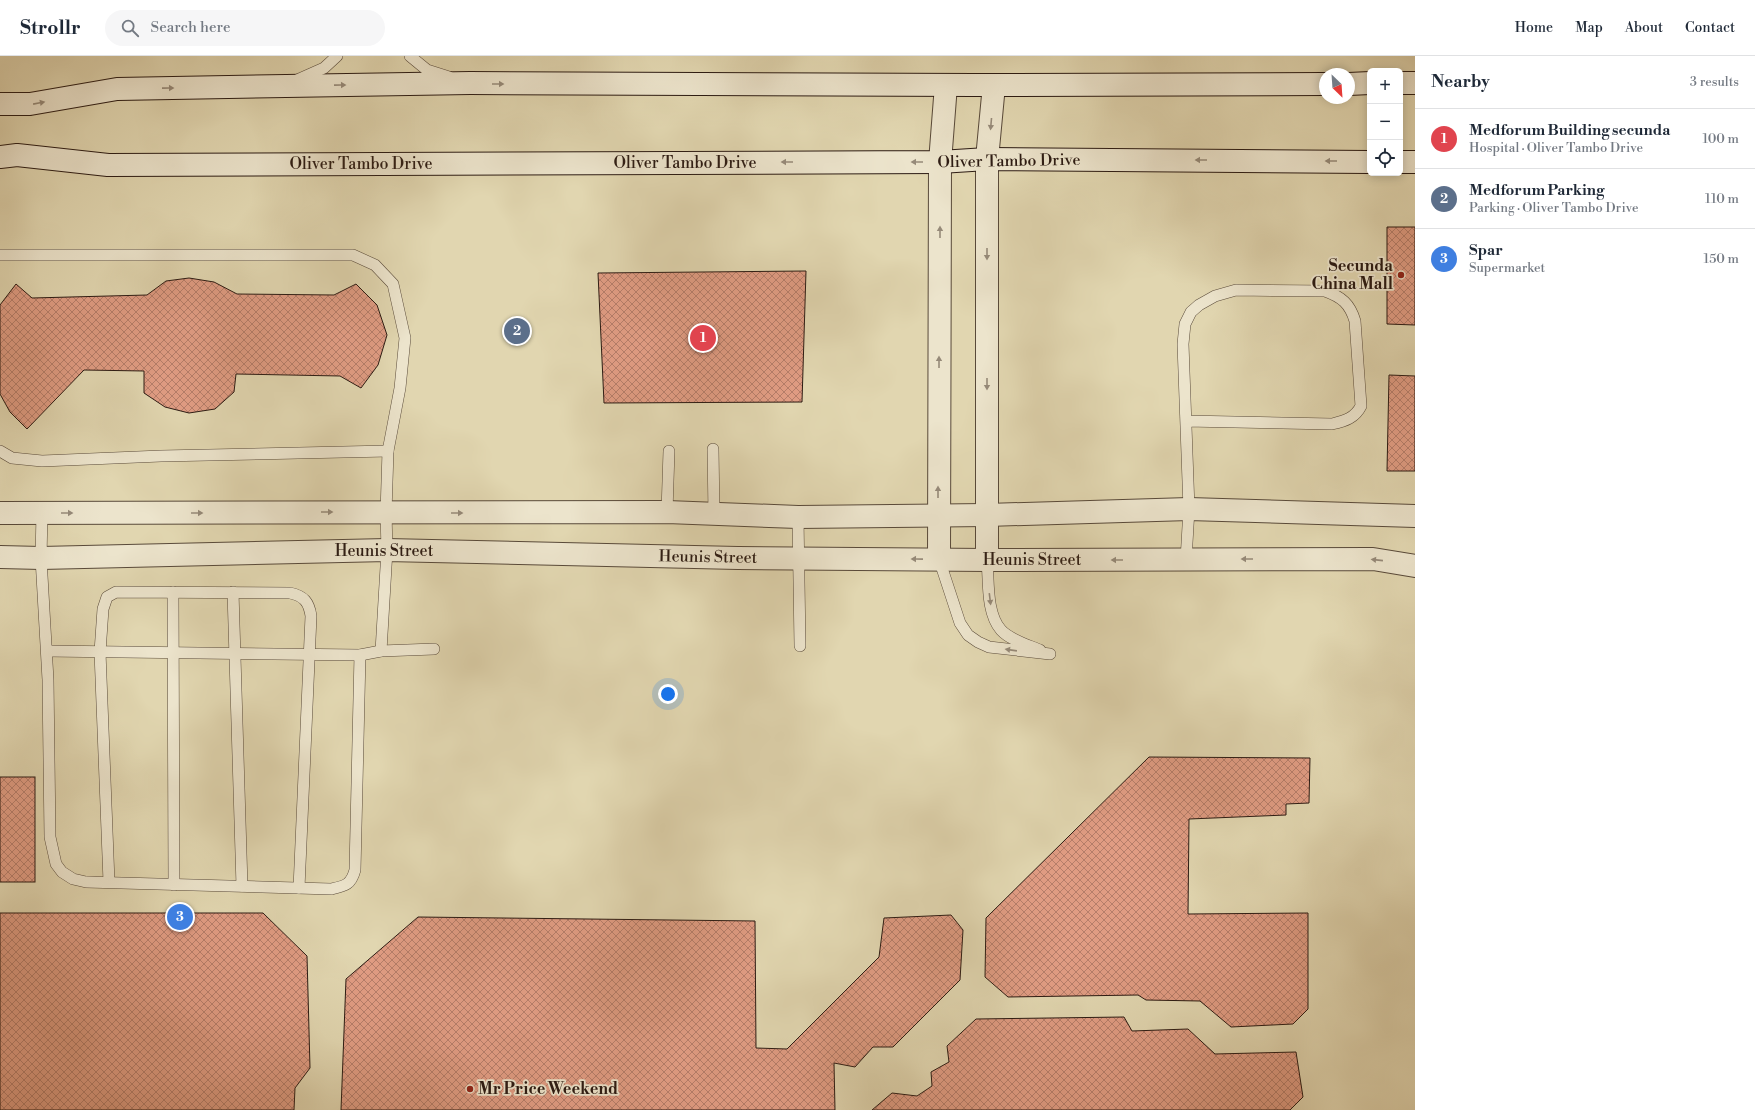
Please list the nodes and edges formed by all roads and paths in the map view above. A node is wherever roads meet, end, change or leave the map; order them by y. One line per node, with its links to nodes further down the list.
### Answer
1 (337, 56): 11 (lane)
2 (410, 56): 3 (lane)
3 (470, 83): 9 (street, one-way to 9); 11 (street, one-way to 3)
4 (1367, 83): 8 (street)
5 (1403, 83): 6 (street)
6 (1415, 83)
7 (1319, 84): 10 (street)
8 (1355, 84)
9 (946, 85): 10 (street); 15 (street)
10 (994, 85): 14 (street, one-way to 14)
11 (286, 86): 12 (street, one-way to 11)
12 (0, 104)
13 (0, 157): 15 (street, Oliver Tambo Drive, one-way to 13)
14 (988, 159): 15 (street, Oliver Tambo Drive); 16 (street, Oliver Tambo Drive, one-way to 14); 31 (street, one-way to 31)
15 (940, 162): 32 (street, one-way to 15)
16 (1367, 162)
17 (1403, 162): 18 (street)
18 (1415, 162)
19 (0, 255): 23 (lane)
20 (1186, 422): 20 (lane); 25 (lane)
21 (712, 449): 30 (lane)
22 (0, 451): 23 (lane)
23 (388, 451): 26 (lane)
24 (669, 451): 27 (lane)
25 (1189, 509): 31 (street); 33 (street); 41 (lane)
26 (386, 512): 27 (street, one-way to 27); 29 (street, one-way to 26); 35 (lane)
27 (667, 512): 30 (street)
28 (0, 513): 29 (street)
29 (42, 513): 37 (lane)
30 (714, 514): 34 (street)
31 (987, 515): 32 (street); 40 (street)
32 (938, 516): 34 (street); 39 (street)
33 (1415, 516)
34 (798, 517): 38 (lane)
35 (388, 550): 37 (street, Heunis Street); 38 (street, Heunis Street); 48 (lane)
36 (0, 557): 37 (street, Heunis Street)
37 (41, 558): 47 (lane)
38 (798, 558): 39 (street, Heunis Street, one-way to 38); 45 (lane)
39 (939, 559): 40 (street, Heunis Street); 40 (lane, one-way to 39)
40 (987, 560): 41 (street, Heunis Street, one-way to 40)
41 (1186, 560): 42 (street, Heunis Street, one-way to 41)
42 (1415, 566)
43 (174, 592): 44 (lane); 49 (lane); 50 (lane)
44 (233, 592): 51 (lane); 52 (lane)
45 (800, 646)
46 (434, 649): 48 (lane)
47 (47, 651): 49 (lane); 54 (lane)
48 (381, 651): 53 (lane)
49 (100, 652): 50 (lane); 54 (lane)
50 (173, 652): 51 (lane); 55 (lane)
51 (235, 653): 52 (lane); 56 (lane)
52 (310, 654): 53 (lane); 57 (lane)
53 (360, 655): 57 (lane)
54 (109, 882): 55 (lane)
55 (174, 884): 56 (lane)
56 (242, 886): 57 (lane)
57 (299, 888)

